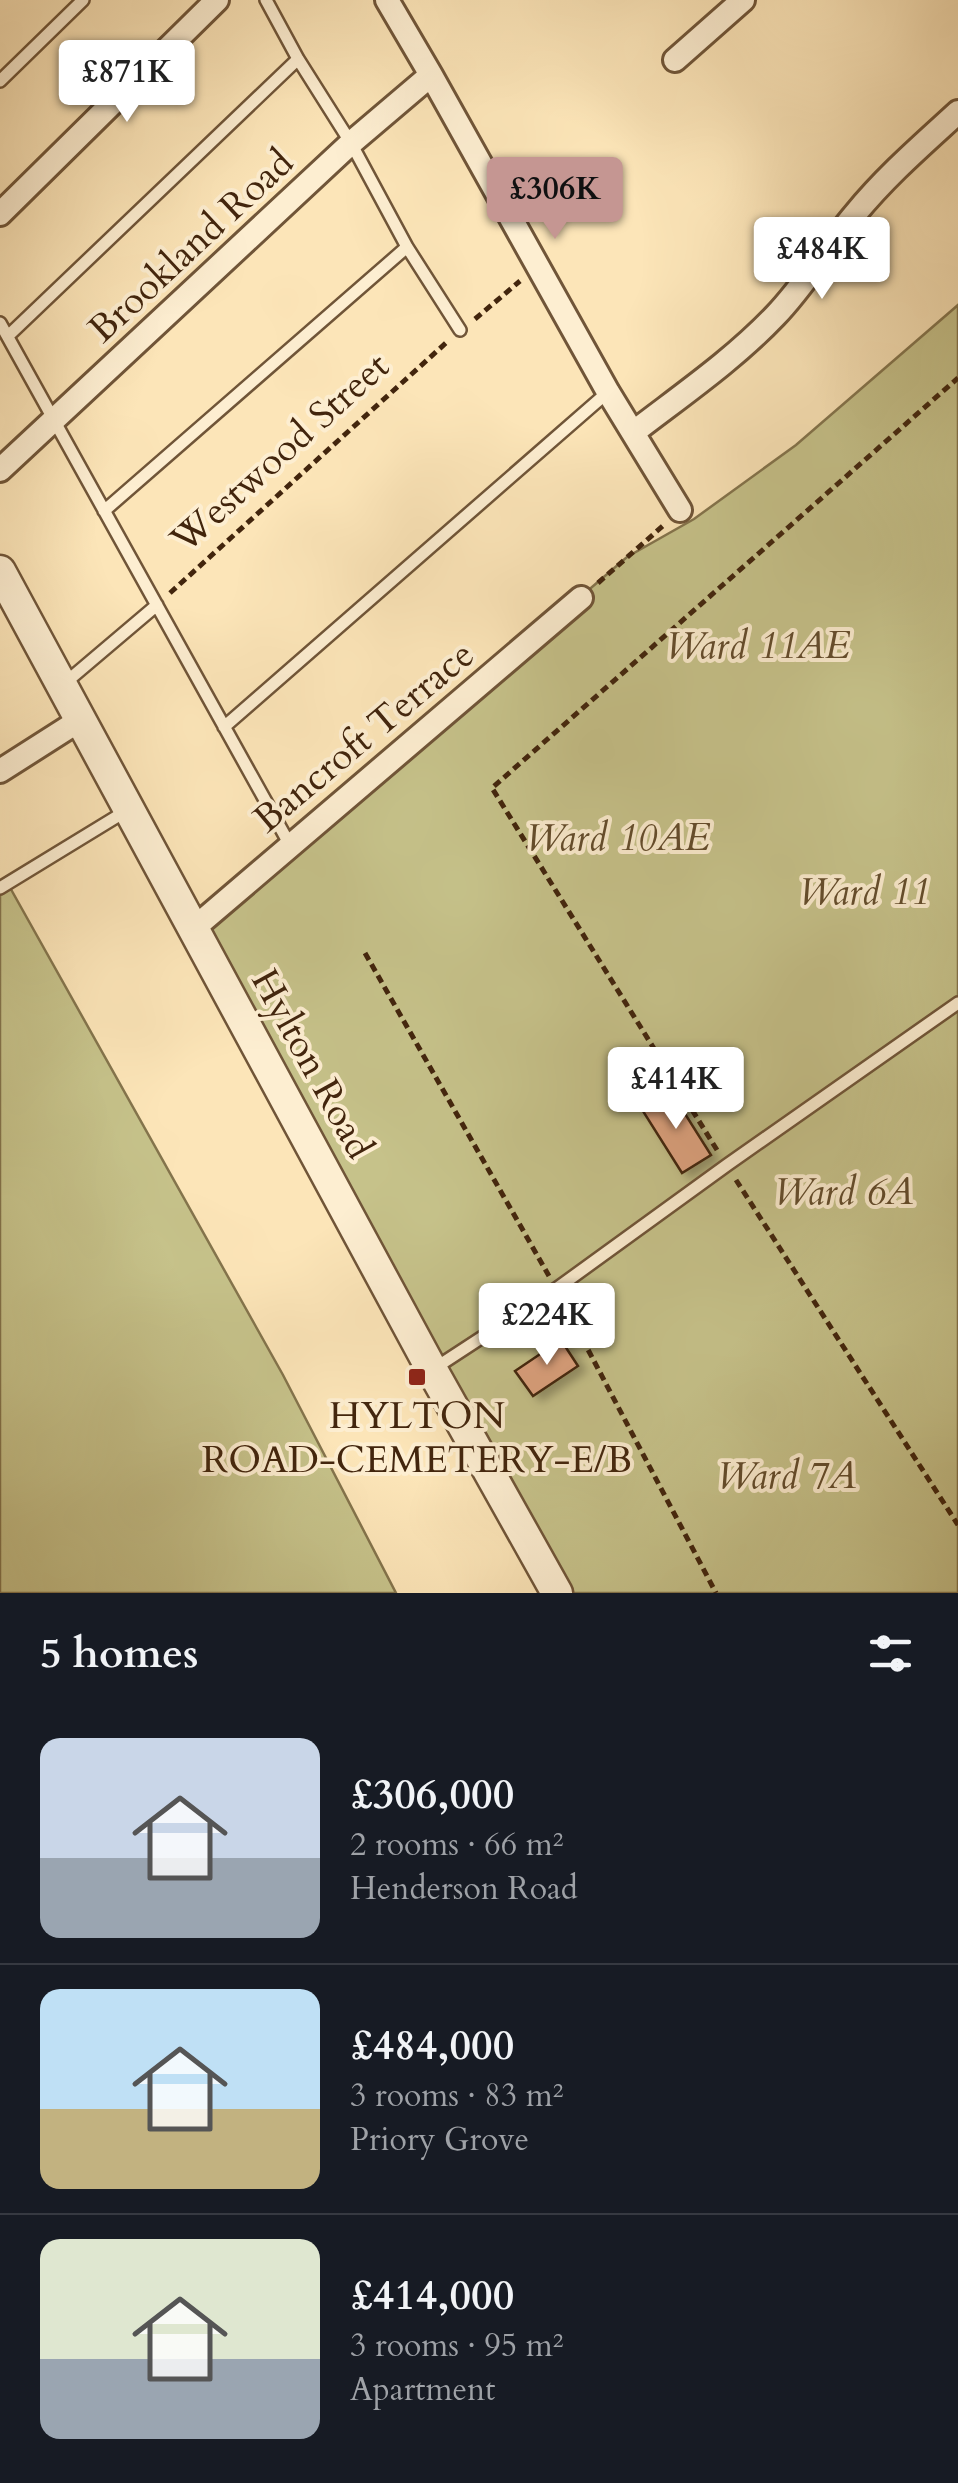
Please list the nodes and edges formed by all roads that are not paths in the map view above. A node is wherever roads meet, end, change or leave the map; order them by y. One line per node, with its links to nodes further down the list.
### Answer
1 (82, 0): 9 (lane)
2 (218, 0): 12 (street)
3 (266, 0): 6 (lane)
4 (387, 0): 8 (street)
5 (743, 0): 7 (street)
6 (298, 58): 11 (lane); 16 (lane)
7 (675, 60)
8 (432, 74): 11 (street, Brookland Road); 17 (street)
9 (0, 81)
10 (958, 112): 19 (street)
11 (351, 143): 13 (lane); 18 (street, Brookland Road)
12 (0, 214)
13 (406, 247): 15 (lane); 21 (lane)
14 (0, 323): 16 (lane)
15 (460, 330)
16 (8, 336): 18 (lane)
17 (608, 392): 19 (street); 28 (lane)
18 (54, 421): 20 (street, Brookland Road); 21 (lane)
19 (634, 432): 22 (street)
20 (0, 470)
21 (104, 510): 25 (lane)
22 (680, 510)
23 (0, 572): 26 (street, Hylton Road)
24 (581, 598): 31 (street, Bancroft Terrace)
25 (157, 605): 26 (lane, Westwood Street); 28 (lane)
26 (62, 686): 27 (street, Hylton Road)
27 (80, 720): 29 (street); 30 (street, Hylton Road)
28 (224, 727): 31 (lane)
29 (0, 771)
30 (130, 809): 32 (lane); 33 (street, Hylton Road)
31 (290, 845): 33 (street, Bancroft Terrace)
32 (0, 888)
33 (192, 929): 35 (street, Hylton Road)
34 (958, 1003): 35 (lane)
35 (432, 1370): 36 (street, Hylton Road)
36 (557, 1593)

